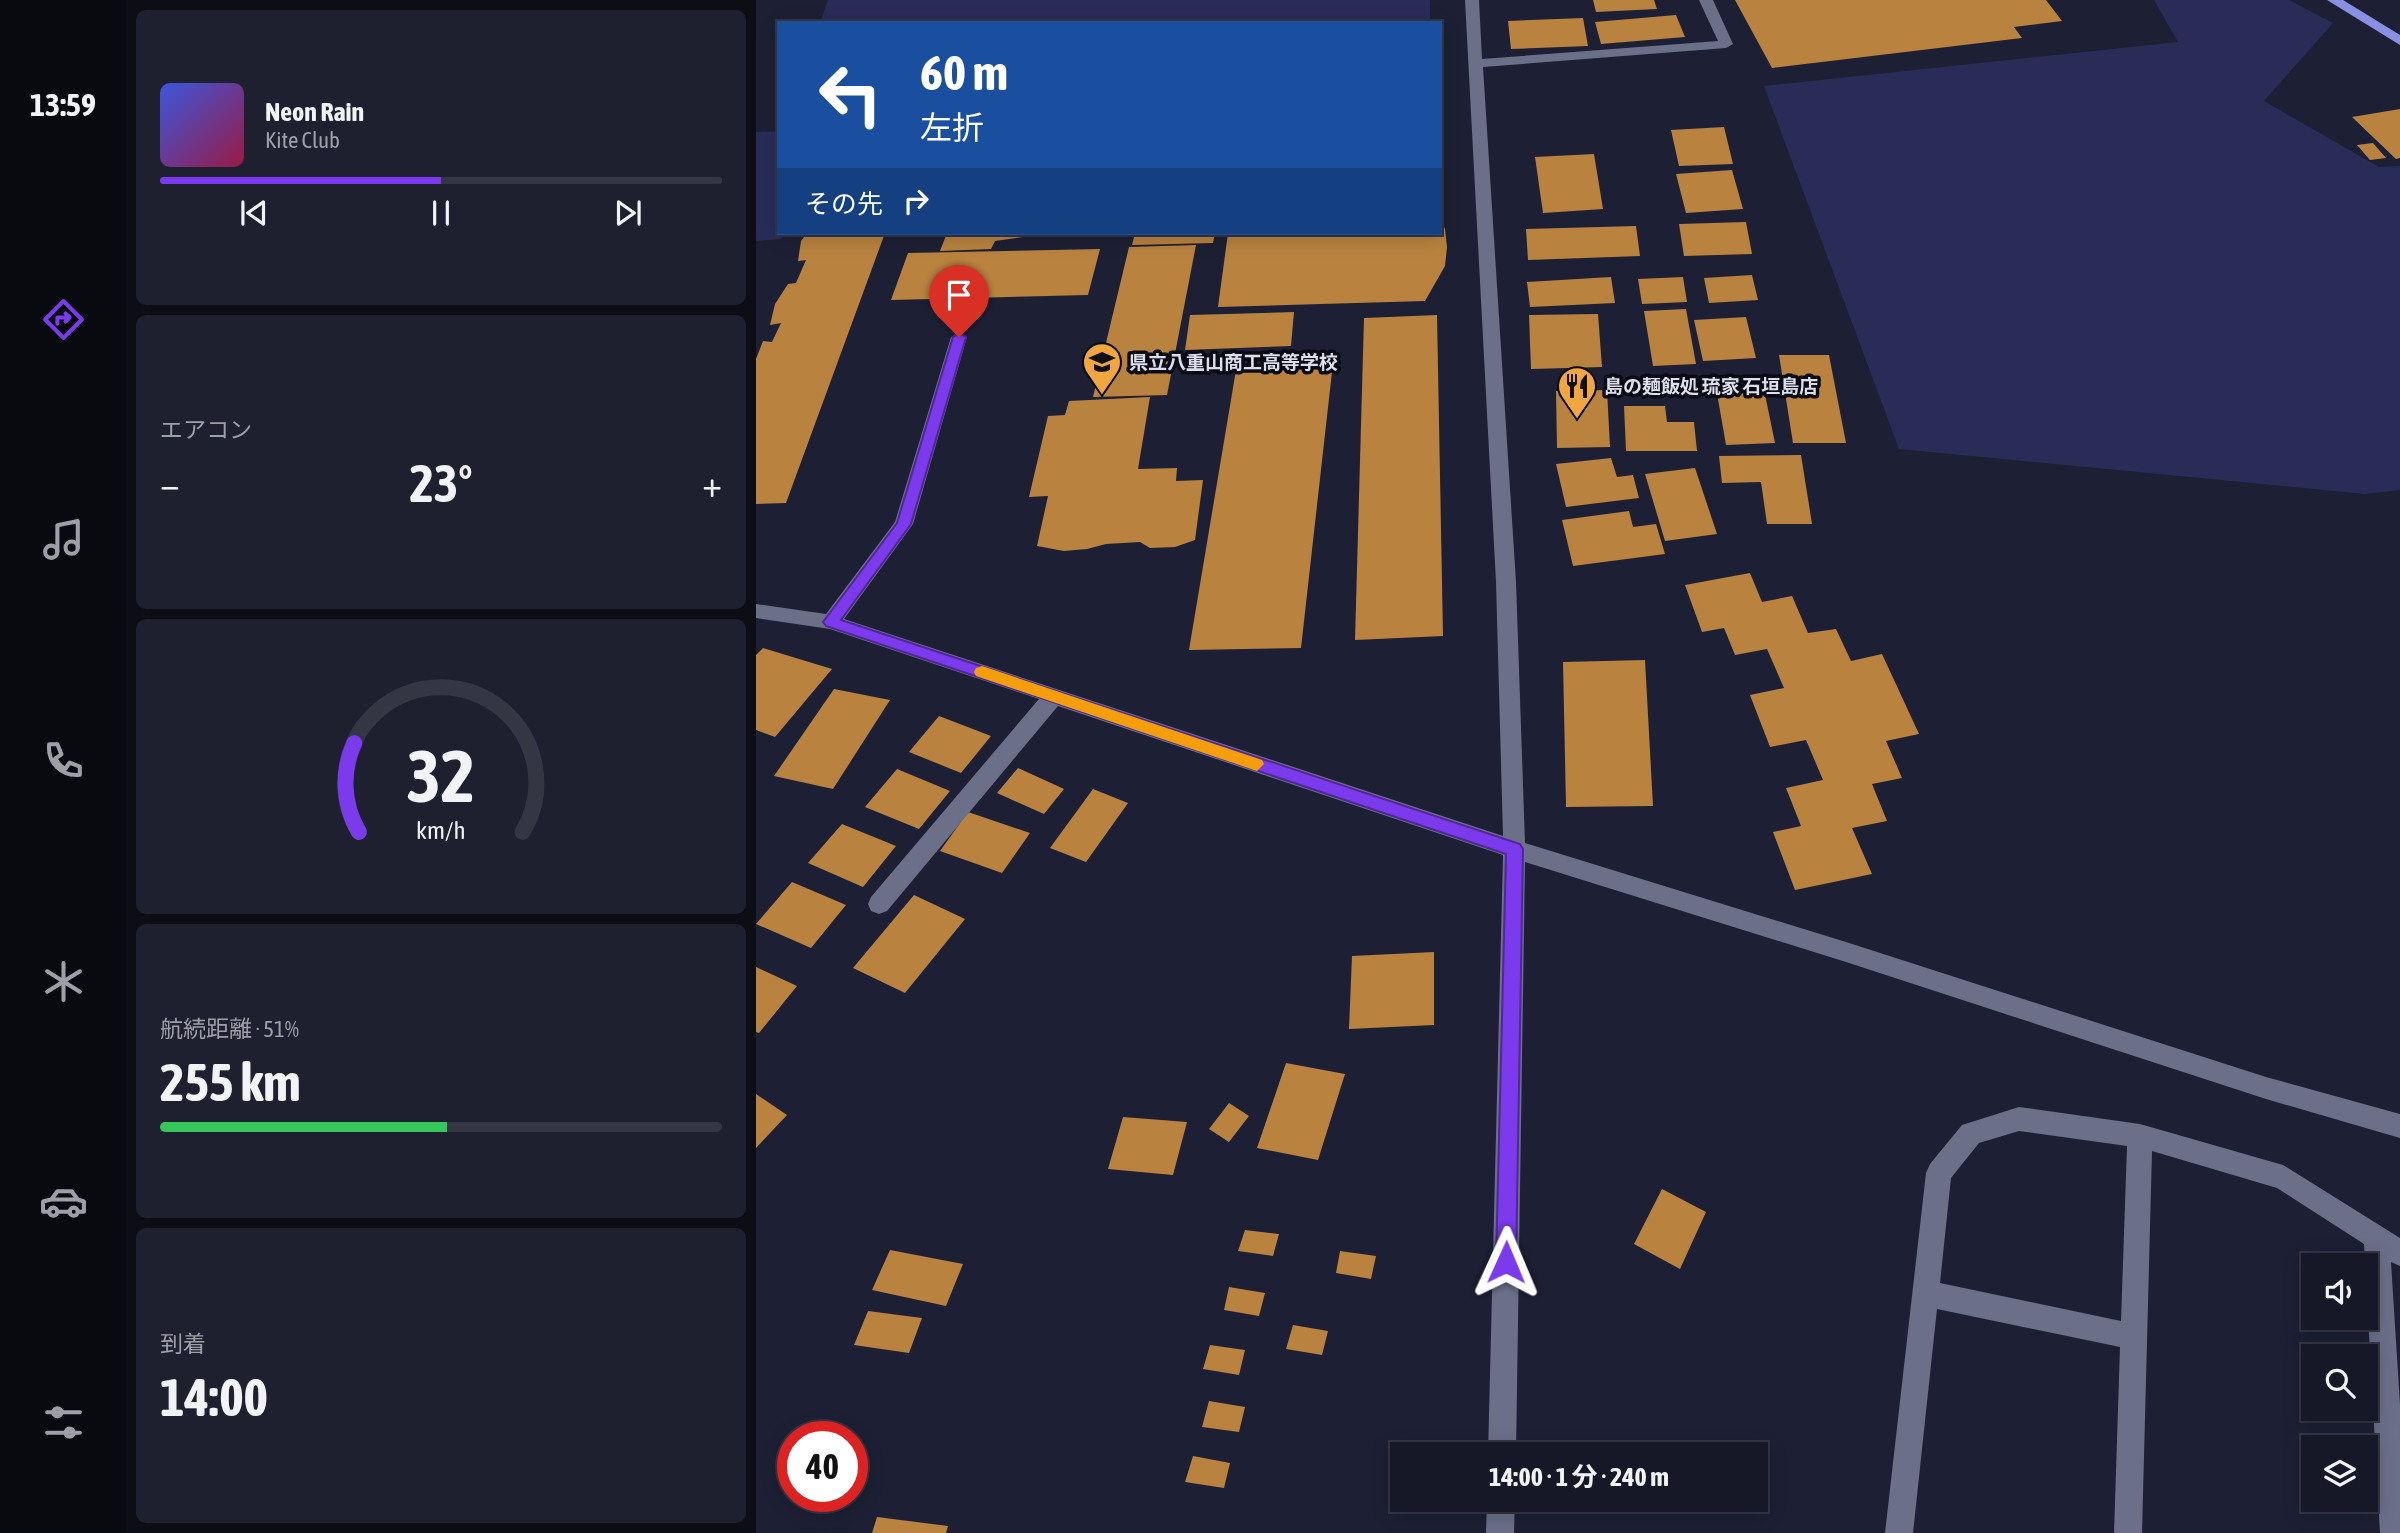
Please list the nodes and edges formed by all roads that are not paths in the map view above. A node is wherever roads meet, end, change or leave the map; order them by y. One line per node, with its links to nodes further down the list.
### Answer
1 (1472, 0): 5 (street)
2 (1706, 0): 5 (street)
3 (2334, 0): 4 (highway)
4 (2400, 41)
5 (1474, 64): 10 (street)
6 (959, 337): 8 (street)
7 (756, 611): 8 (street)
8 (831, 622): 9 (street)
9 (1053, 696): 10 (street); 11 (street)
10 (1514, 849): 12 (street); 19 (street)
11 (879, 904)
12 (2400, 1126)
13 (2140, 1136): 14 (street); 16 (street); 18 (street)
14 (2376, 1237): 15 (street); 17 (street)
15 (2400, 1253)
16 (1925, 1293): 18 (street); 22 (street)
17 (2390, 1322): 24 (street)
18 (2134, 1337): 23 (street)
19 (1502, 1442)
20 (1501, 1512): 21 (street)
21 (1500, 1533)
22 (1899, 1533)
23 (2128, 1533)
24 (2394, 1533)

